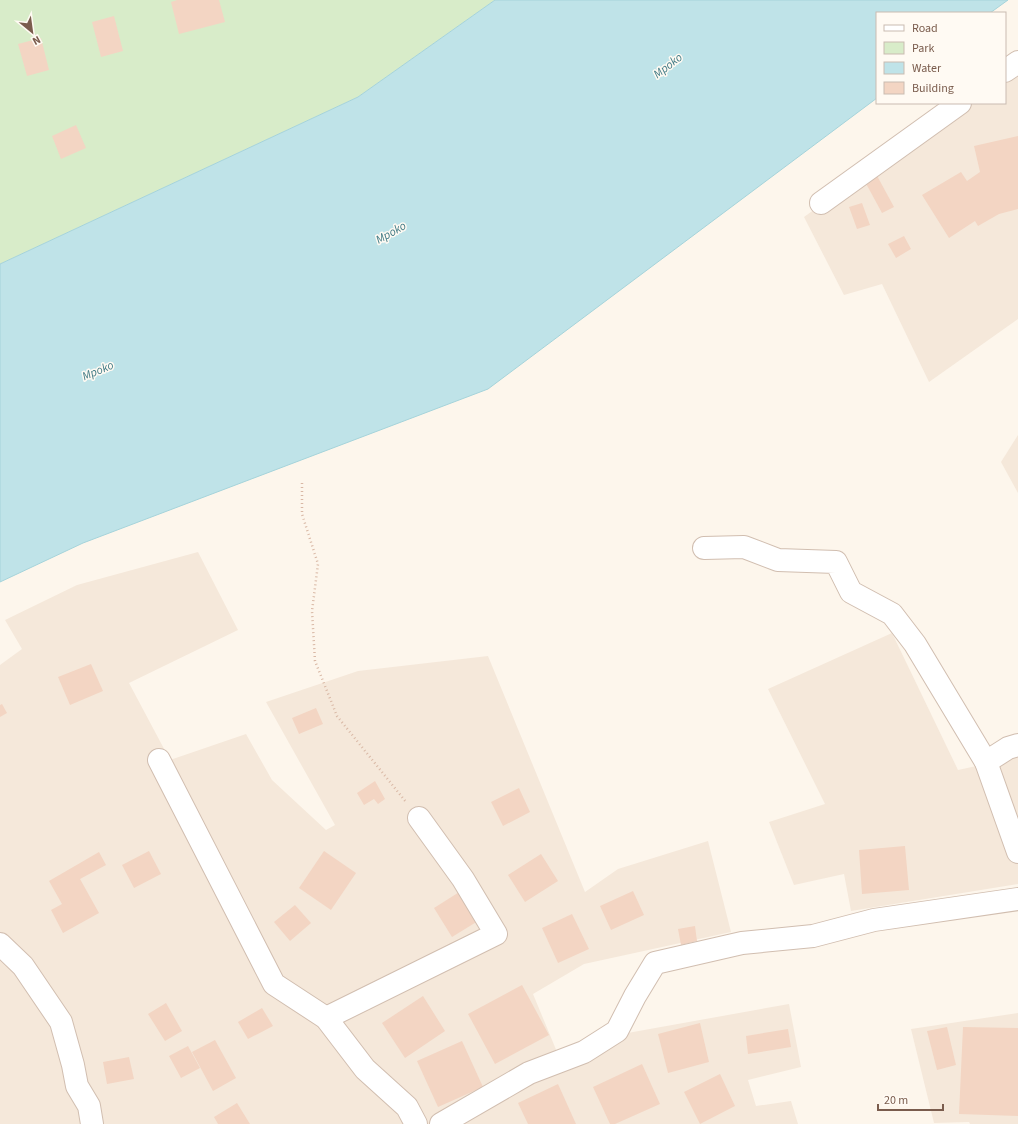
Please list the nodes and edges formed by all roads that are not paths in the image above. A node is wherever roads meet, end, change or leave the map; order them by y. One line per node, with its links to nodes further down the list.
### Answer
1 (1018, 62): 2 (street)
2 (1006, 70)
3 (959, 104): 4 (street)
4 (821, 203)
5 (704, 548): 8 (street)
6 (1018, 745): 8 (street)
7 (159, 760): 13 (street)
8 (986, 762): 10 (street)
9 (419, 818): 13 (street)
10 (1018, 852)
11 (1018, 899): 16 (street)
12 (0, 944): 14 (street)
13 (326, 1018): 15 (street)
14 (92, 1124)
15 (416, 1124)
16 (441, 1124)

